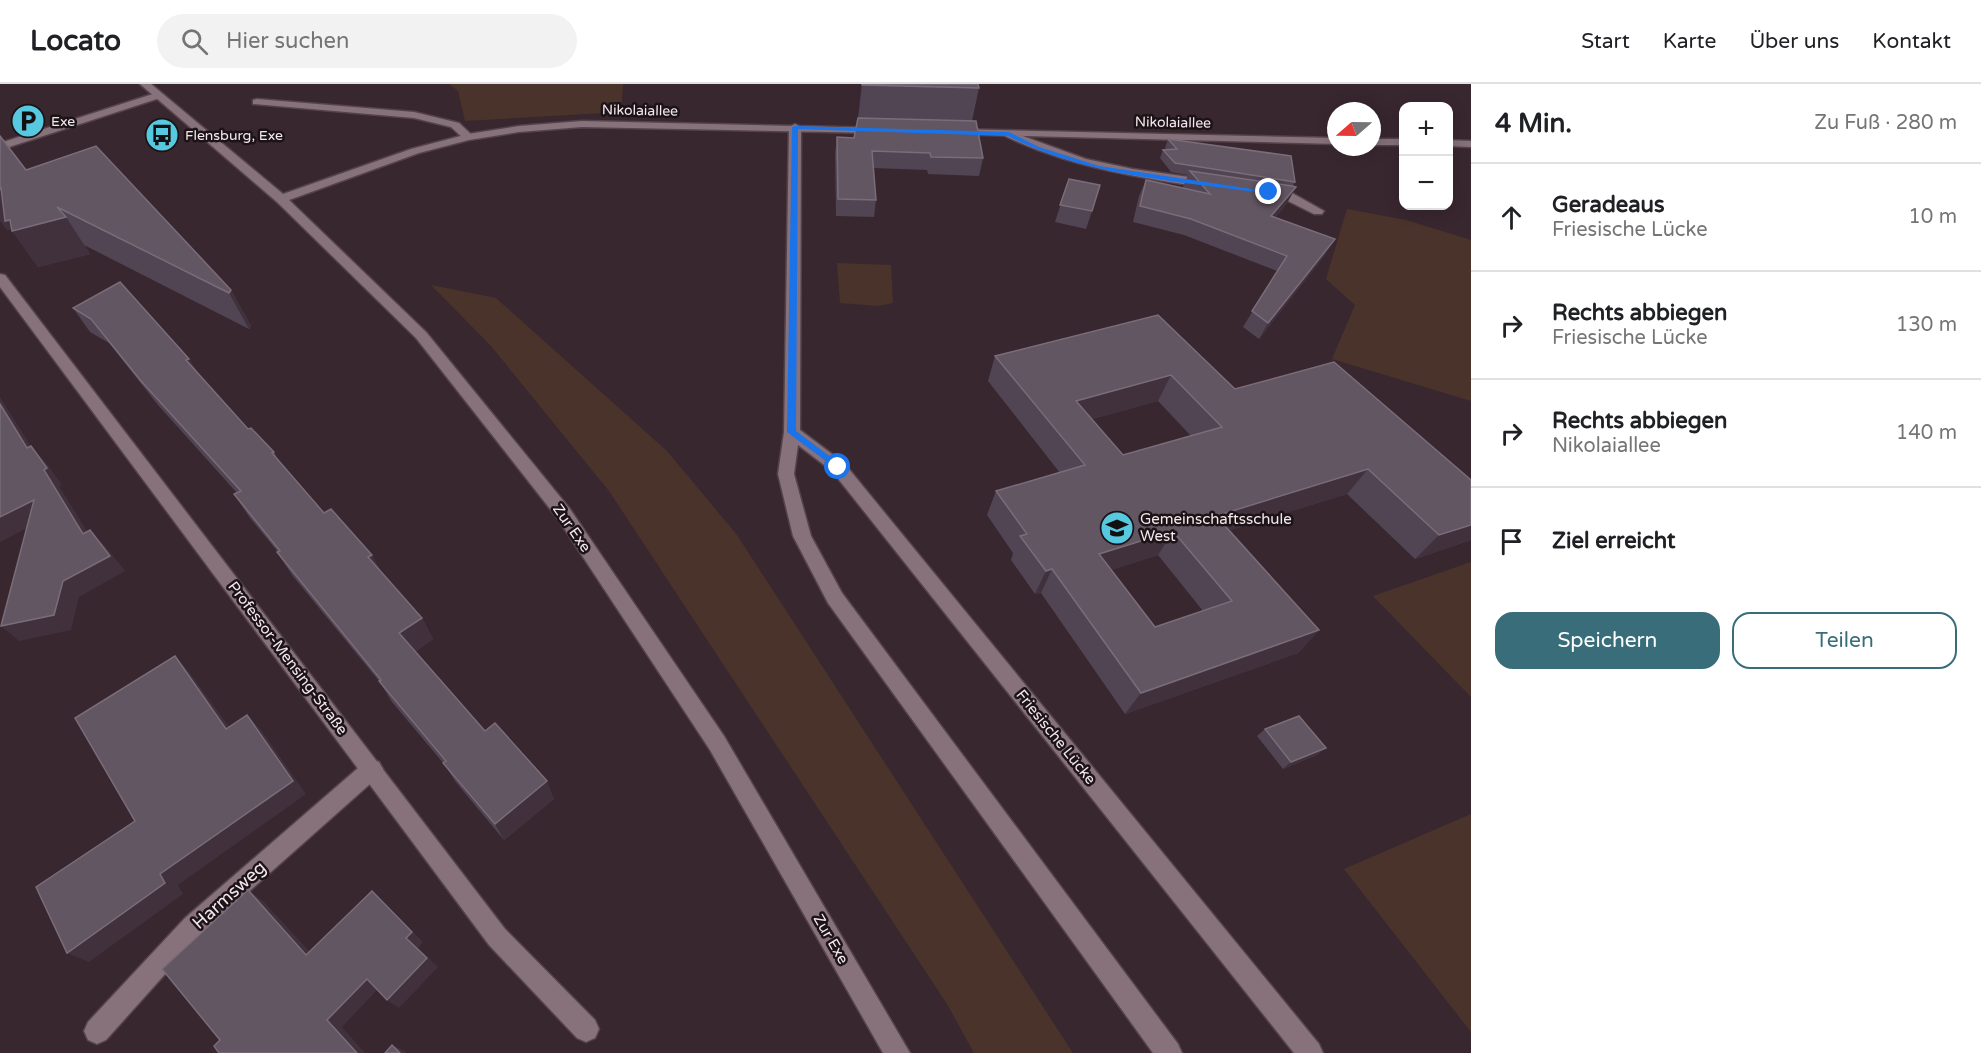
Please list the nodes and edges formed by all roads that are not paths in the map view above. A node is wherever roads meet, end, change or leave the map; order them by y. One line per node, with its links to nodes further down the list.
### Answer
1 (145, 84): 2 (street, Zur Exe)
2 (159, 95): 14 (street); 17 (street, Zur Exe)
3 (257, 102): 8 (street)
4 (795, 127): 5 (street, Nikolaiallee); 8 (street, Nikolaiallee); 20 (street)
5 (890, 130)
6 (938, 132): 7 (street, Nikolaiallee)
7 (1009, 134): 9 (street, Nikolaiallee); 15 (street, Nikolaiallee)
8 (468, 137): 17 (street, Nikolaiallee)
9 (1327, 141)
10 (1381, 142): 11 (street)
11 (1399, 142)
12 (1453, 143): 13 (street)
13 (1471, 144)
14 (0, 147)
15 (1222, 186)
16 (1257, 190): 18 (street)
17 (281, 199): 24 (street, Zur Exe)
18 (1318, 211)
19 (0, 278): 21 (street, Professor-Mensing-Straße)
20 (792, 432): 25 (street); 26 (street, Friesische Lücke)
21 (372, 769): 22 (street, Professor-Mensing-Straße); 23 (street, Harmsweg)
22 (586, 1029)
23 (97, 1031)
24 (897, 1053)
25 (1169, 1053)
26 (1310, 1053)

